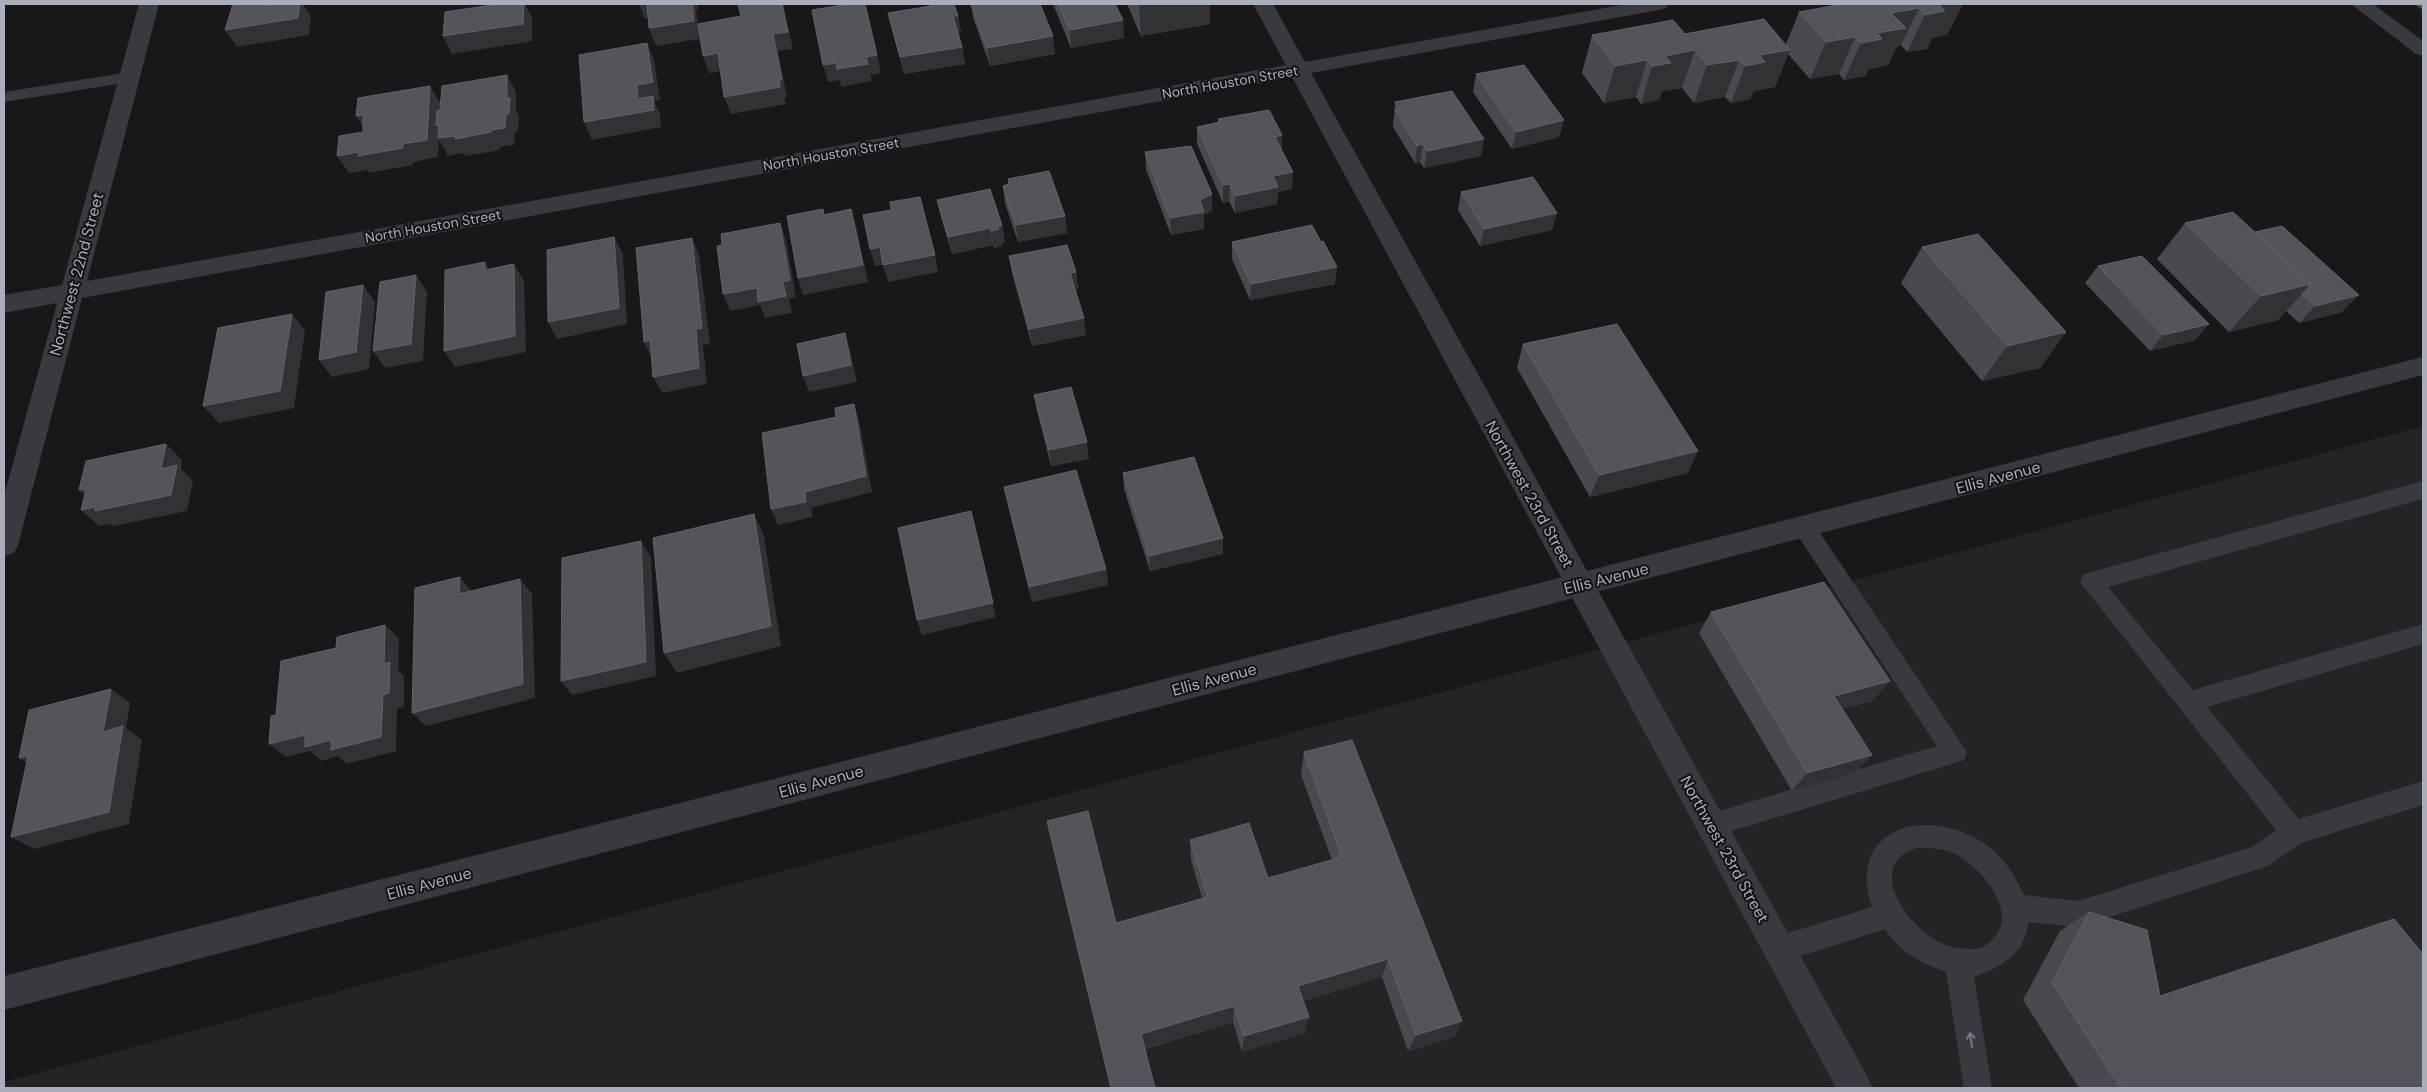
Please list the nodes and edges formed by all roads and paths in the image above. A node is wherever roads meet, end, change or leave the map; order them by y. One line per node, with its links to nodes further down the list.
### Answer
1 (149, 4): 7 (street, Northwest 22nd Street)
2 (1262, 4): 6 (street, Northwest 23rd Street)
3 (1659, 4): 6 (street, North Houston Street)
4 (2361, 4): 5 (street)
5 (2423, 50)
6 (1298, 70): 9 (street, North Houston Street); 15 (street, Northwest 23rd Street)
7 (130, 77): 8 (lane); 9 (street, Northwest 22nd Street)
8 (4, 97)
9 (71, 291): 10 (street, North Houston Street); 14 (street, Northwest 22nd Street)
10 (4, 304)
11 (2423, 366): 13 (street, Ellis Avenue)
12 (2423, 490): 17 (lane)
13 (1804, 527): 15 (street, Ellis Avenue); 19 (lane)
14 (4, 545)
15 (1580, 585): 19 (street, Northwest 23rd Street); 25 (street, Ellis Avenue)
16 (2423, 634): 17 (lane)
17 (2187, 702): 20 (lane)
18 (2423, 793): 20 (lane)
19 (1712, 825): 23 (street, Northwest 23rd Street)
20 (2294, 833): 21 (lane)
21 (2013, 907): 22 (lane); 24 (lane)
22 (1889, 915): 23 (lane); 24 (lane)
23 (1779, 949): 26 (street, Northwest 23rd Street)
24 (1958, 961): 27 (lane, one-way to 24)
25 (4, 993)
26 (1855, 1088)
27 (1978, 1088)

